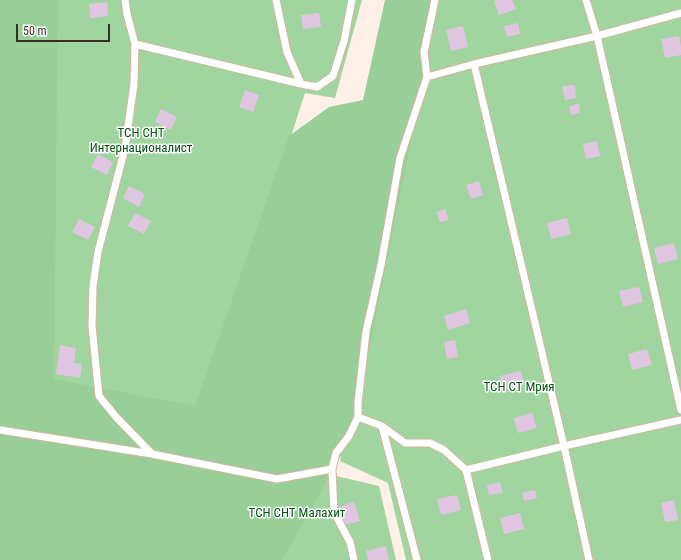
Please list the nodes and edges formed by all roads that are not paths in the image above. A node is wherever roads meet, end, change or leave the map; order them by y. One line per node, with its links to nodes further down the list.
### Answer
1 (125, 0): 8 (lane)
2 (276, 0): 11 (lane)
3 (352, 0): 11 (lane)
4 (435, 0): 10 (lane)
5 (586, 0): 7 (lane)
6 (681, 13): 7 (lane)
7 (597, 36): 9 (lane); 12 (lane)
8 (135, 44): 11 (lane); 18 (lane)
9 (474, 64): 10 (lane); 17 (lane)
10 (426, 77): 13 (lane)
11 (301, 84)
12 (681, 410)
13 (358, 417): 15 (lane); 19 (lane)
14 (681, 420): 17 (lane)
15 (382, 426): 20 (lane); 22 (lane)
16 (0, 430): 18 (lane)
17 (564, 446): 20 (lane); 24 (lane)
18 (152, 454): 19 (lane)
19 (332, 469): 21 (lane)
20 (466, 470): 23 (lane)
21 (354, 560)
22 (417, 560)
23 (488, 560)
24 (589, 560)

